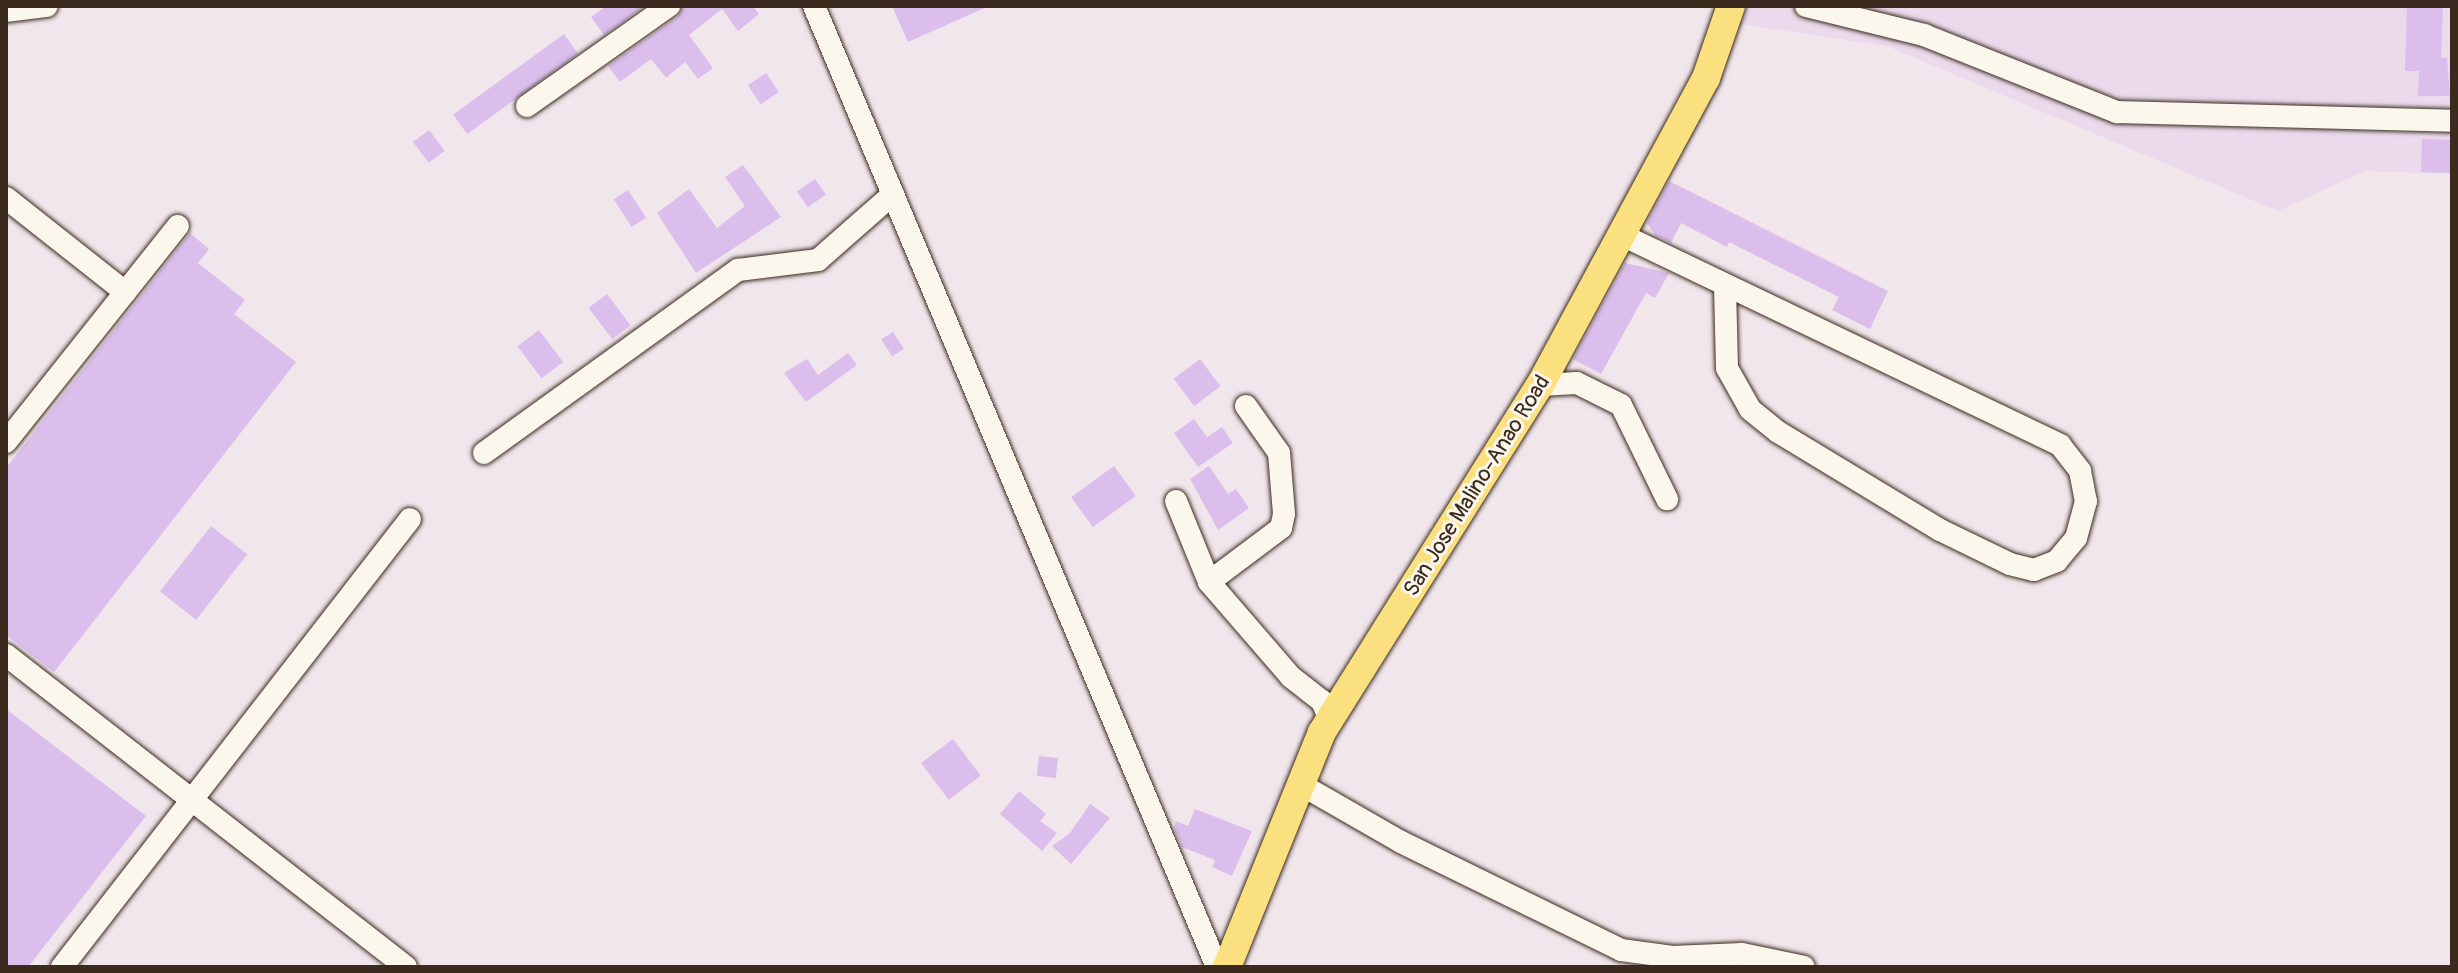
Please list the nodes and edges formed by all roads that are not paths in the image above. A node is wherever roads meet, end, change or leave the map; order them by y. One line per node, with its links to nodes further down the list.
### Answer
1 (47, 6): 6 (street)
2 (669, 6): 7 (street)
3 (814, 6): 9 (street)
4 (1731, 6): 12 (main road, San Jose Malino-Anao Road)
5 (1806, 6): 8 (street)
6 (6, 11)
7 (527, 106)
8 (2452, 121)
9 (893, 194): 18 (street); 29 (street)
10 (6, 198): 14 (street)
11 (178, 226): 14 (street)
12 (1622, 235): 13 (street); 15 (main road, San Jose Malino-Anao Road)
13 (1725, 287): 13 (street)
14 (125, 292): 17 (street)
15 (1540, 385): 19 (street); 24 (main road, San Jose Malino-Anao Road)
16 (1246, 406): 22 (street)
17 (6, 442)
18 (484, 453)
19 (1667, 499)
20 (1176, 501): 22 (street)
21 (410, 519): 26 (street)
22 (1209, 582): 24 (street)
23 (6, 655): 26 (street)
24 (1330, 721): 25 (main road, San Jose Malino-Anao Road)
25 (1300, 784): 30 (main road, San Jose Malino-Anao Road); 31 (street)
26 (190, 800): 27 (street); 28 (street)
27 (62, 967)
28 (406, 967)
29 (1217, 967)
30 (1227, 967)
31 (1804, 967)

